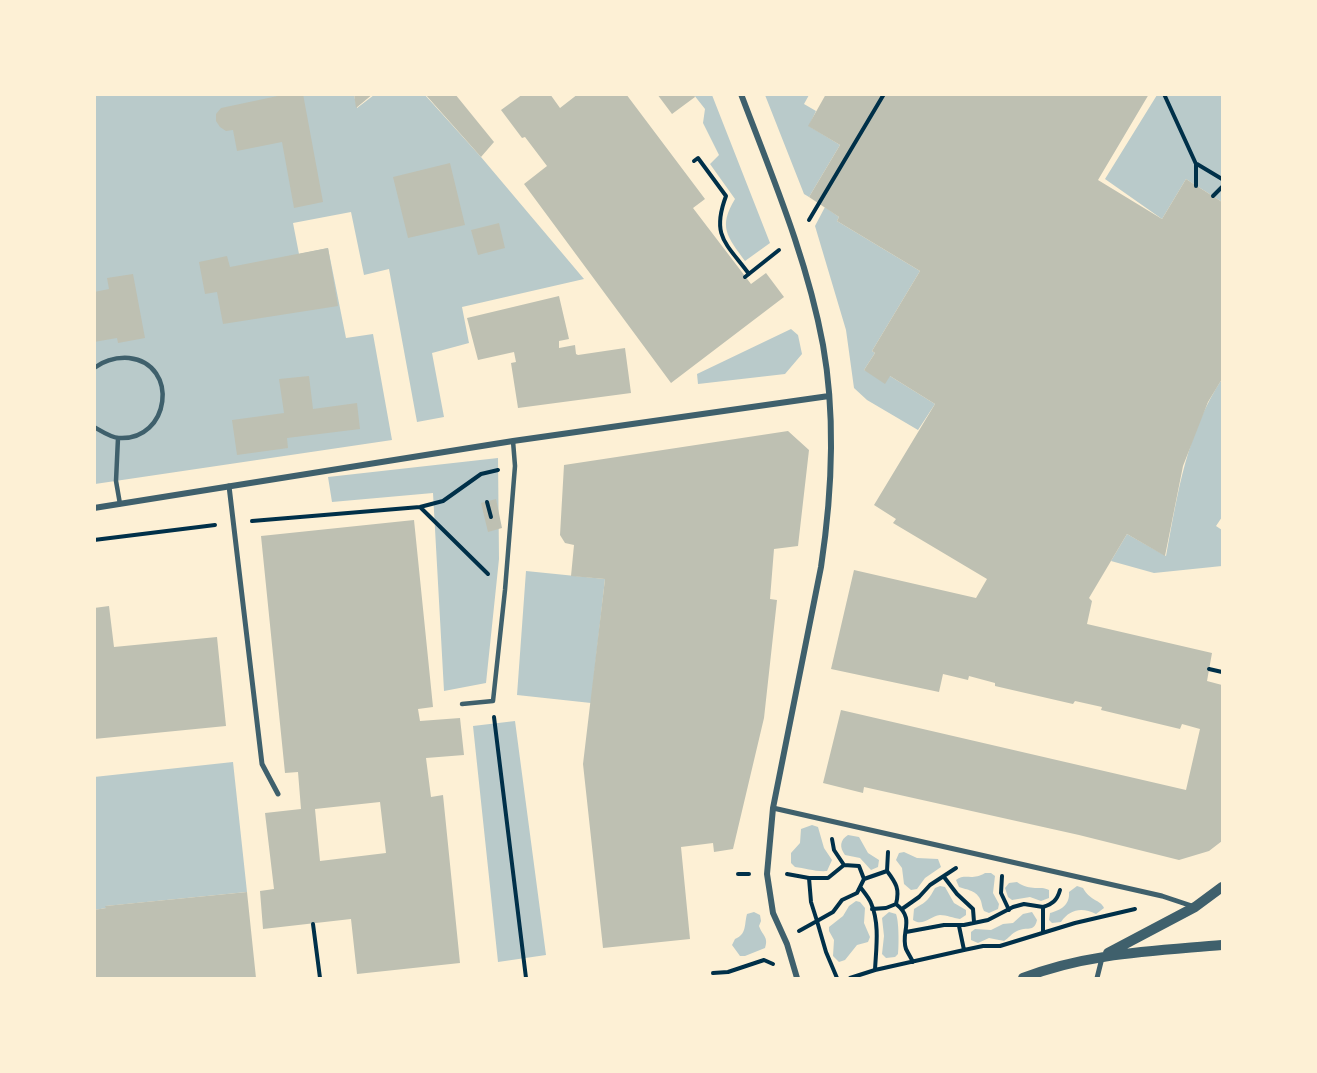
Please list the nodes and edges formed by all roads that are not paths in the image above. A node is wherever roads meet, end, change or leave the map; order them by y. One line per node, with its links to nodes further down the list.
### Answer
1 (741, 94): 3 (street)
2 (94, 368): 5 (lane)
3 (829, 396): 6 (street); 12 (street)
4 (94, 426): 5 (lane)
5 (118, 438): 8 (lane)
6 (513, 441): 7 (street); 10 (lane)
7 (229, 486): 8 (street); 11 (street)
8 (120, 504): 9 (street)
9 (94, 508)
10 (462, 704)
11 (278, 794)
12 (773, 808): 14 (street); 17 (street)
13 (1222, 887): 14 (street)
14 (1195, 908): 16 (street)
15 (1222, 945): 16 (street)
16 (1102, 956): 18 (street); 19 (street)
17 (797, 978)
18 (1023, 978)
19 (1097, 978)

